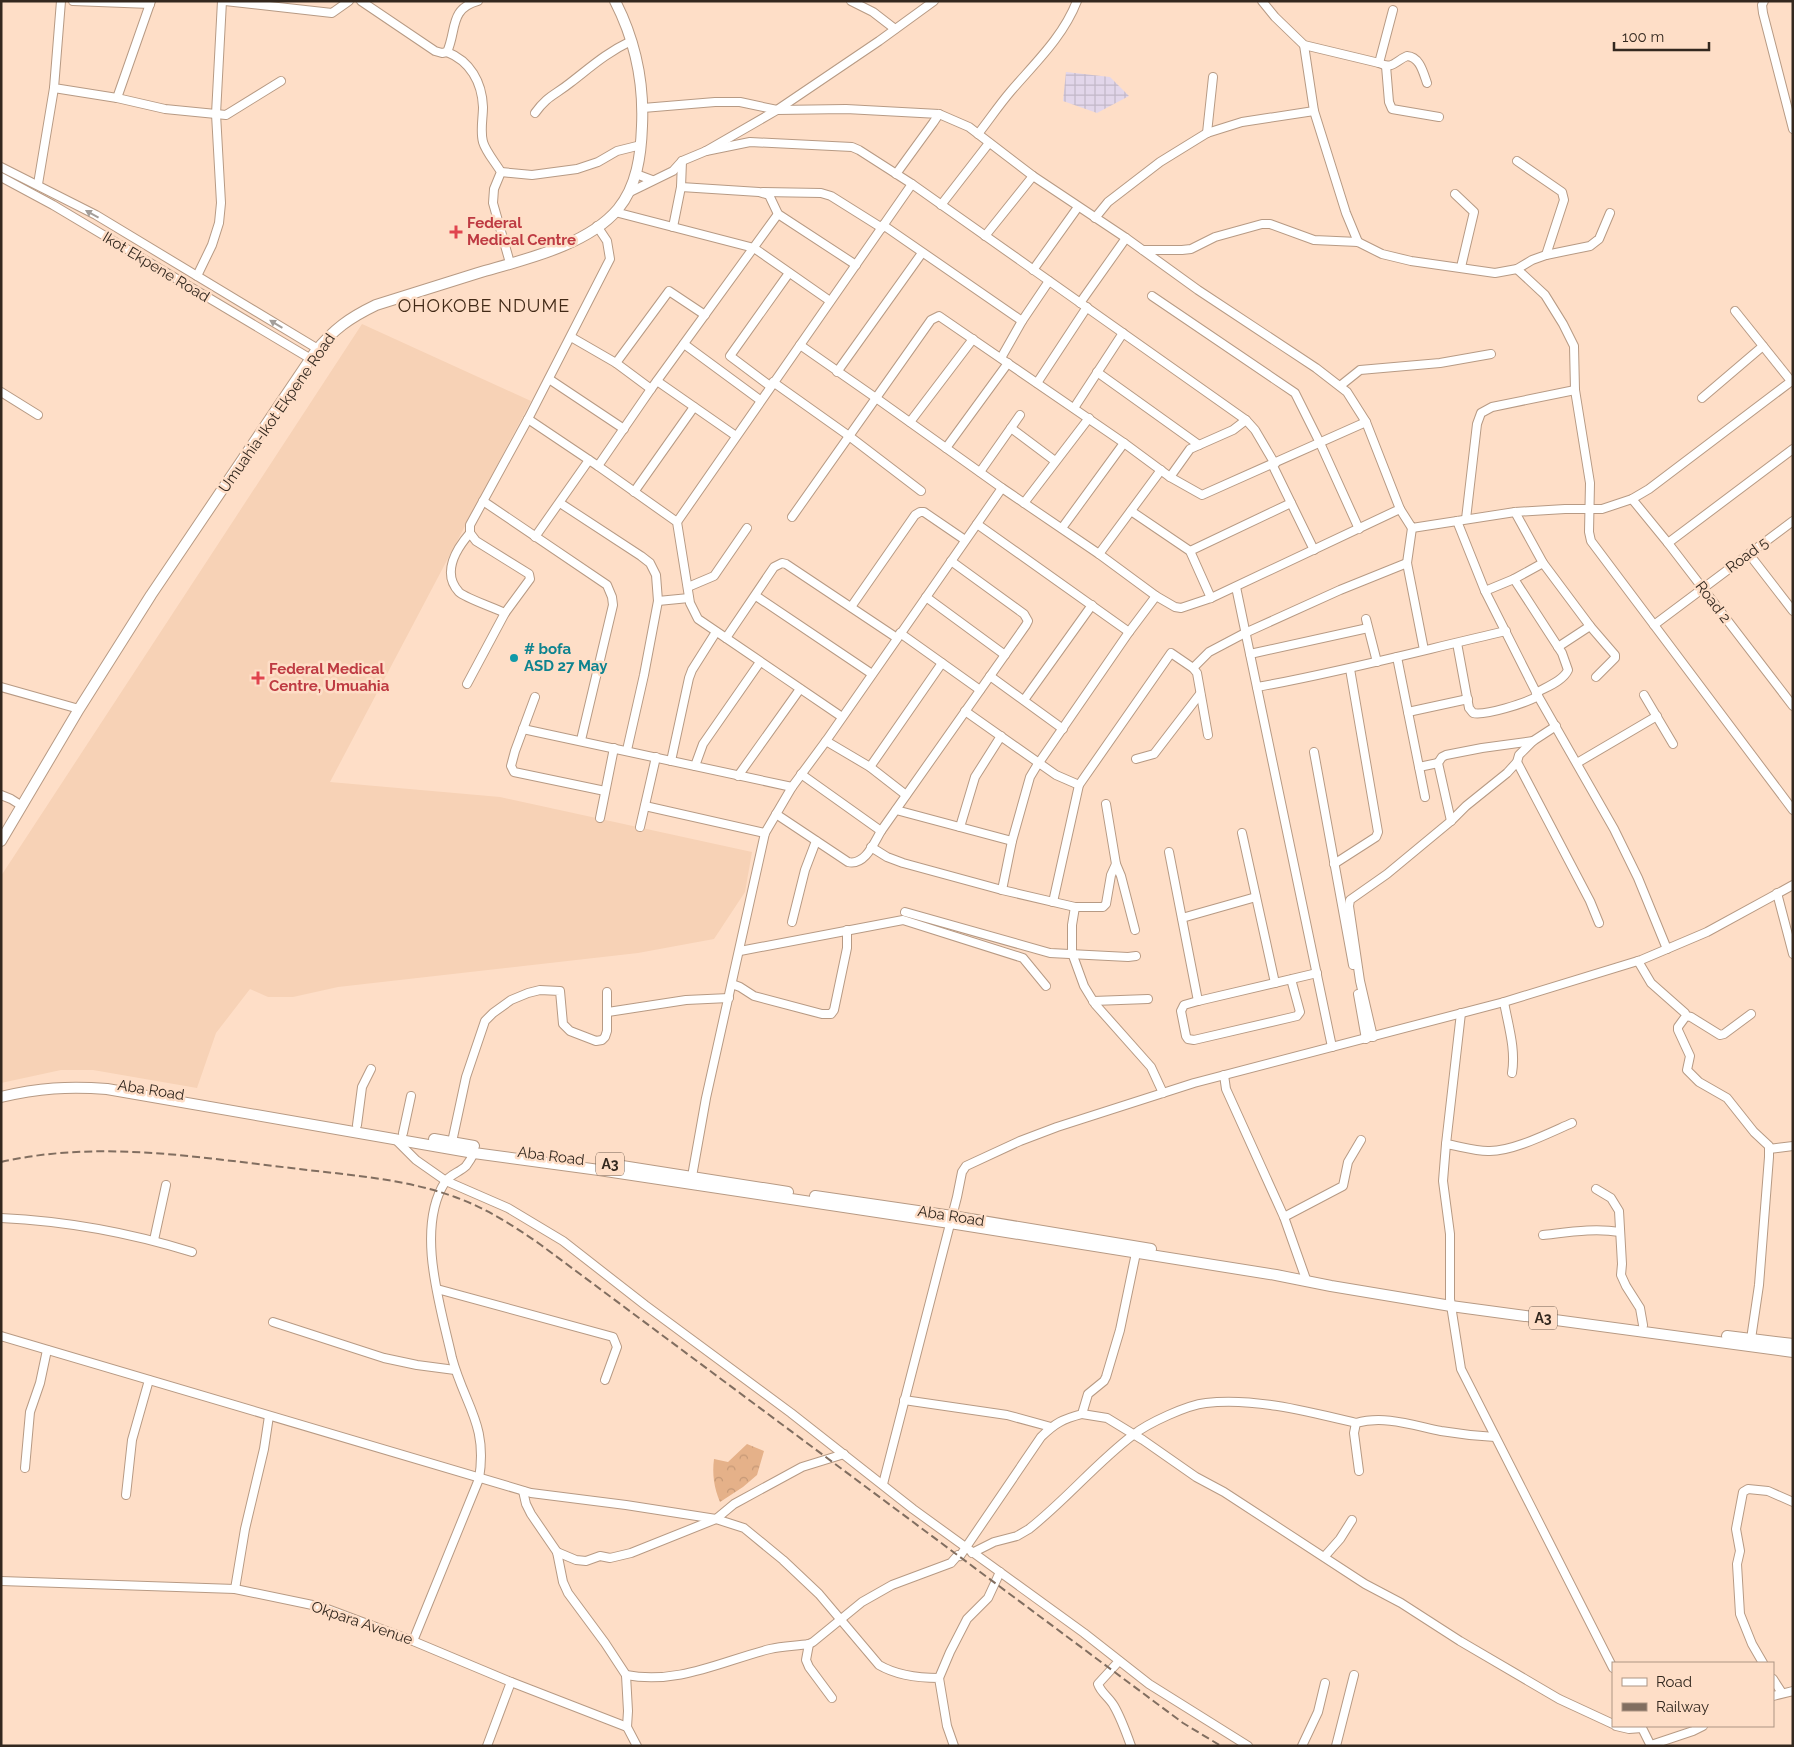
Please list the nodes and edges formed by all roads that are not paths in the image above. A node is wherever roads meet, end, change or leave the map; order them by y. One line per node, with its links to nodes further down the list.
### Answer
1 (61, 1): 23 (street)
2 (73, 1): 13 (street)
3 (224, 1): 4 (street); 29 (street)
4 (349, 1)
5 (361, 1): 18 (street)
6 (478, 1): 18 (street)
7 (615, 1): 16 (main road, Umuahia-Ikot Ekpene Road)
8 (851, 1): 15 (street)
9 (934, 1): 15 (street)
10 (1076, 1): 34 (street)
11 (1262, 1): 17 (street)
12 (1764, 1): 32 (street)
13 (150, 3): 24 (street)
14 (1393, 10): 19 (street)
15 (895, 29): 26 (street)
16 (631, 41): 25 (main road, Umuahia-Ikot Ekpene Road); 28 (street)
17 (1304, 45): 19 (street); 27 (street)
18 (447, 52): 41 (street)
19 (1383, 64): 22 (street); 31 (street)
20 (1213, 77): 33 (street)
21 (281, 81): 29 (street)
22 (1427, 83)
23 (54, 88): 24 (street); 47 (street)
24 (117, 98): 29 (street)
25 (643, 108): 26 (street); 36 (main road, Umuahia-Ikot Ekpene Road)
26 (777, 110): 30 (street); 37 (street)
27 (1314, 110): 33 (street); 64 (street)
28 (535, 113)
29 (216, 114): 75 (street)
30 (939, 114): 34 (street); 43 (street)
31 (1439, 117)
32 (1793, 129)
33 (1207, 133): 58 (street)
34 (978, 134): 35 (street)
35 (989, 143): 44 (street); 53 (street)
36 (641, 144): 41 (street); 42 (main road, Umuahia-Ikot Ekpene Road)
37 (706, 151): 38 (street); 43 (street)
38 (682, 161): 46 (street); 49 (street)
39 (1517, 161): 68 (street)
40 (1, 167): 47 (street)
41 (501, 172): 69 (street)
42 (636, 174): 46 (street); 51 (main road, Umuahia-Ikot Ekpene Road)
43 (896, 174): 48 (street)
44 (1034, 176): 54 (street); 62 (street)
45 (1, 177): 92 (street, Ikot Ekpene Road)
46 (652, 180): 51 (street)
47 (38, 184): 75 (street, one-way to 47)
48 (912, 184): 53 (street); 61 (street)
49 (682, 188): 50 (street); 60 (street)
50 (759, 192): 57 (street); 61 (street)
51 (628, 193): 55 (main road, Umuahia-Ikot Ekpene Road)
52 (1455, 194): 71 (street)
53 (941, 205): 62 (street)
54 (1078, 207): 58 (street); 73 (street)
55 (615, 212): 59 (main road, Umuahia-Ikot Ekpene Road); 60 (street)
56 (1610, 213): 68 (street)
57 (778, 214): 65 (street); 70 (street)
58 (1096, 218): 63 (street)
59 (597, 226): 69 (main road, Umuahia-Ikot Ekpene Road); 84 (street)
60 (674, 227): 65 (street)
61 (882, 227): 67 (street); 70 (street)
62 (985, 236): 73 (street)
63 (1126, 238): 66 (street); 79 (street)
64 (1358, 242): 66 (street); 71 (street)
65 (754, 248): 74 (street); 81 (street)
66 (1143, 250): 102 (street)
67 (922, 253): 82 (street); 95 (street)
68 (1546, 255): 72 (street)
69 (510, 263): 89 (main road, Umuahia-Ikot Ekpene Road)
70 (856, 265): 78 (street)
71 (1461, 267): 72 (street)
72 (1516, 269): 104 (street)
73 (1033, 270): 76 (street)
74 (789, 273): 78 (street); 101 (street)
75 (197, 276): 89 (street, one-way to 75)
76 (1049, 281): 79 (street); 82 (street)
77 (1152, 296): 123 (street)
78 (830, 301): 87 (street)
79 (1084, 305): 83 (street); 100 (street)
80 (1735, 311): 88 (street)
81 (705, 315): 86 (street); 93 (street)
82 (1022, 321): 91 (street)
83 (1123, 333): 96 (street); 115 (street)
84 (571, 337): 93 (street); 97 (street)
85 (973, 339): 91 (street); 106 (street); 116 (street)
86 (684, 344): 99 (street); 108 (street)
87 (800, 345): 95 (street); 101 (street)
88 (1764, 346): 98 (street); 107 (street)
89 (318, 349): 92 (main road, Umuahia-Ikot Ekpene Road)
90 (1491, 354): 102 (street)
91 (1001, 358): 94 (street)
92 (311, 359): 218 (main road, Umuahia-Ikot Ekpene Road)
93 (616, 363): 103 (street)
94 (1008, 363): 100 (street); 125 (street)
95 (837, 372): 106 (street)
96 (1097, 372): 110 (street); 124 (street)
97 (549, 379): 114 (street); 119 (street)
98 (1792, 380): 137 (street)
99 (657, 381): 103 (street); 109 (street)
100 (1037, 383): 110 (street)
101 (772, 384): 108 (street); 121 (street)
102 (1340, 386): 117 (street)
103 (651, 389): 119 (street)
104 (1575, 390): 142 (street); 147 (street)
105 (1, 392): 111 (street)
106 (876, 398): 116 (street); 121 (street)
107 (1702, 398)
108 (760, 400): 120 (street)
109 (694, 407): 120 (street); 136 (street)
110 (1074, 408): 113 (street)
111 (38, 414)
112 (1020, 415): 118 (street)
113 (1089, 418): 122 (street); 128 (street)
114 (528, 419): 127 (street); 138 (street)
115 (1246, 420): 124 (street); 129 (street)
116 (910, 422): 125 (street)
117 (1366, 422): 123 (street); 143 (street)
118 (1011, 428): 128 (street); 132 (street)
119 (624, 429): 130 (street)
120 (736, 436): 150 (street)
121 (848, 436): 135 (street); 146 (street)
122 (1124, 443): 131 (street); 153 (street)
123 (1320, 443): 129 (street); 154 (street)
124 (1199, 445): 133 (street)
125 (946, 448): 132 (street)
126 (1793, 449): 159 (street)
127 (589, 460): 130 (street); 139 (street)
128 (1054, 461): 140 (street)
129 (1275, 464): 133 (street); 141 (street)
130 (598, 466): 136 (street)
131 (1161, 470): 133 (street); 144 (street)
132 (980, 472): 134 (street)
133 (1170, 477)
134 (1002, 488): 140 (street); 151 (street)
135 (921, 491)
136 (634, 492): 150 (street)
137 (1632, 499): 142 (street); 159 (street, Road 2)
138 (483, 501): 156 (street); 157 (street)
139 (560, 503): 157 (street); 177 (street)
140 (1024, 503): 153 (street)
141 (1291, 503): 160 (street); 161 (street)
142 (1589, 508): 145 (street); 183 (street)
143 (1400, 509): 154 (street); 155 (street)
144 (1131, 511): 161 (street); 162 (street)
145 (1515, 512): 147 (street); 166 (street)
146 (792, 516)
147 (1466, 519): 148 (street)
148 (1457, 521): 155 (street); 171 (street)
149 (1793, 521): 163 (street, Road 5)
150 (676, 522): 169 (street)
151 (977, 524): 158 (street); 178 (street)
152 (747, 528): 169 (street)
153 (1062, 528): 162 (street)
154 (1359, 528): 160 (street)
155 (1412, 528): 165 (street)
156 (470, 533): 181 (street); 181 (street)
157 (535, 537): 228 (street)
158 (965, 540): 164 (street); 179 (street)
159 (1668, 543): 170 (street, Road 2)
160 (1314, 550): 168 (street)
161 (1190, 551): 176 (street)
162 (1100, 554): 173 (street)
163 (1749, 554): 170 (street, Road 5); 180 (street)
164 (951, 561): 174 (street); 196 (street)
165 (1407, 563): 189 (street); 194 (street)
166 (1543, 563): 167 (street); 184 (street)
167 (1514, 579): 171 (street); 193 (street)
168 (1236, 587): 176 (street); 189 (street)
169 (688, 588): 175 (street)
170 (1703, 588): 183 (street, Road 5); 217 (street, Road 2)
171 (1485, 591): 188 (street)
172 (756, 596): 179 (street); 191 (street); 203 (street)
173 (1156, 596): 176 (street); 187 (street)
174 (926, 597): 190 (street); 196 (street)
175 (689, 598): 177 (street); 186 (street)
176 (1211, 598)
177 (658, 601): 233 (street)
178 (1092, 605): 187 (street); 216 (street)
179 (851, 607): 190 (street)
180 (1793, 611)
181 (505, 613): 206 (street)
182 (1366, 619): 185 (street)
183 (1654, 625): 257 (street)
184 (1590, 626): 193 (street); 205 (street)
185 (1368, 628): 195 (street); 199 (street)
186 (716, 632): 191 (street); 237 (street)
187 (1129, 632): 225 (street)
188 (1506, 632): 192 (street); 212 (street)
189 (1245, 633): 195 (street); 201 (street)
190 (899, 636): 200 (street); 203 (street)
191 (726, 638): 198 (street)
192 (1457, 643): 194 (street); 215 (street)
193 (1558, 647): 212 (street)
194 (1424, 650): 197 (street)
195 (1250, 654): 208 (street)
196 (1005, 655): 204 (street)
197 (1397, 657): 199 (street); 220 (street)
198 (760, 662): 209 (street); 242 (street)
199 (1377, 662): 202 (street)
200 (942, 663): 210 (street); 244 (street)
201 (1193, 668): 211 (street); 247 (street)
202 (1350, 669): 208 (street); 272 (street)
203 (872, 674): 222 (street)
204 (990, 676): 210 (street); 216 (street)
205 (1596, 677)
206 (467, 684)
207 (1, 687): 218 (street)
208 (1257, 687): 291 (street)
209 (800, 689): 222 (street); 246 (street)
210 (980, 690): 219 (street)
211 (1200, 694): 226 (street); 236 (street)
212 (1537, 694): 215 (street); 223 (street)
213 (1644, 695): 221 (street)
214 (535, 697): 224 (street)
215 (1468, 699): 220 (street)
216 (1024, 700): 225 (street)
217 (1793, 706)
218 (79, 709): 254 (main road, Umuahia-Ikot Ekpene Road)
219 (966, 711): 227 (street); 251 (street)
220 (1408, 712): 243 (street)
221 (1656, 716): 231 (street); 241 (street)
222 (842, 717): 229 (street)
223 (1556, 726): 230 (street); 241 (street)
224 (523, 729): 228 (street); 249 (street)
225 (1063, 729): 239 (street)
226 (1208, 735)
227 (1001, 736): 239 (street); 262 (street)
228 (581, 740): 232 (street)
229 (826, 741): 244 (street); 245 (street)
230 (1533, 741): 238 (street); 240 (street)
231 (1673, 744)
232 (614, 748): 233 (street); 249 (street)
233 (627, 750): 235 (street)
234 (1314, 752): 272 (street)
235 (656, 757): 237 (street); 255 (street)
236 (1136, 758)
237 (671, 761): 242 (street)
238 (1517, 762): 260 (street); 282 (street)
239 (1038, 763): 247 (street); 268 (street)
240 (1438, 763): 243 (street); 260 (street)
241 (1577, 763): 285 (street)
242 (695, 766): 246 (street)
243 (1419, 767): 252 (street)
244 (870, 768): 251 (street)
245 (801, 774): 248 (street); 263 (street)
246 (738, 776): 248 (street)
247 (1079, 785): 277 (street)
248 (792, 787): 258 (street)
249 (605, 790): 259 (street)
250 (1, 795): 254 (street)
251 (906, 796): 256 (street)
252 (1425, 797)
253 (1106, 804): 271 (street)
254 (22, 806): 266 (main road, Umuahia-Ikot Ekpene Road)
255 (645, 806): 261 (street); 264 (street)
256 (896, 810): 262 (street); 263 (street)
257 (1793, 810)
258 (776, 814): 264 (street); 267 (street)
259 (600, 818)
260 (1450, 821): 306 (street)
261 (640, 827)
262 (960, 827): 268 (street)
263 (881, 831): 269 (street)
264 (765, 833): 286 (street)
265 (1242, 833): 276 (street)
266 (1, 841)
267 (816, 841): 269 (street); 281 (street)
268 (1012, 841): 274 (street)
269 (871, 847): 274 (street)
270 (1169, 852): 280 (street)
271 (1116, 864): 278 (street); 284 (street)
272 (1334, 864): 306 (street)
273 (1793, 885): 275 (street)
274 (1002, 890): 277 (street)
275 (1777, 893): 285 (street); 288 (street)
276 (1256, 897): 280 (street); 293 (street)
277 (1053, 902): 278 (street)
278 (1075, 907): 287 (street)
279 (905, 912): 287 (street)
280 (1182, 918): 300 (street)
281 (792, 922)
282 (1598, 923)
283 (847, 930): 286 (street); 294 (street); 295 (street)
284 (1135, 930)
285 (1667, 949): 290 (street)
286 (740, 951): 294 (street)
287 (1072, 952): 289 (street); 299 (street)
288 (1793, 952)
289 (1136, 956)
290 (1638, 961): 301 (street); 305 (street)
291 (1316, 972): 292 (street); 307 (street)
292 (1291, 979): 293 (street); 300 (street)
293 (1275, 982): 300 (street)
294 (732, 984): 297 (street)
295 (1046, 986)
296 (606, 992): 302 (street)
297 (729, 998): 302 (street); 325 (street)
298 (1148, 999): 299 (street)
299 (1093, 1001): 312 (street)
300 (1198, 1001)
301 (1504, 1002): 303 (street); 309 (street)
302 (608, 1012): 320 (street)
303 (1461, 1013): 306 (street); 321 (street)
304 (1751, 1014): 305 (street)
305 (1686, 1016): 323 (street)
306 (1370, 1038): 307 (street)
307 (1332, 1047): 310 (street)
308 (371, 1069): 317 (street)
309 (1512, 1073)
310 (1224, 1075): 312 (street); 330 (street)
311 (1, 1090): 315 (main road, Aba Road / A3)
312 (1162, 1093): 331 (street)
313 (411, 1096): 318 (street)
314 (1, 1097): 315 (main road, Aba Road / A3)
315 (183, 1098): 317 (main road, Aba Road / A3); 318 (main road, Aba Road / A3)
316 (1572, 1122): 321 (street)
317 (357, 1125): 318 (main road, Aba Road / A3)
318 (399, 1136): 320 (main road, Aba Road / A3); 324 (main road, Aba Road / A3); 326 (street)
319 (1361, 1140): 330 (street)
320 (452, 1142): 325 (main road, Aba Road / A3)
321 (1446, 1144): 340 (street)
322 (1793, 1146): 323 (street)
323 (1769, 1149): 344 (street)
324 (474, 1153): 325 (main road, Aba Road / A3); 326 (street)
325 (692, 1180): 331 (main road, Aba Road / A3)
326 (446, 1181): 339 (street); 358 (street)
327 (166, 1185): 334 (street)
328 (1596, 1189): 332 (street)
329 (1, 1218): 334 (street)
330 (1284, 1218): 338 (street)
331 (951, 1220): 336 (main road, Aba Road / A3); 337 (main road, Aba Road / A3); 351 (street)
332 (1620, 1232): 333 (street); 342 (street)
333 (1543, 1235)
334 (154, 1240): 335 (street)
335 (192, 1252)
336 (1136, 1253): 337 (main road, Aba Road / A3); 352 (street)
337 (1219, 1263): 338 (main road, A3)
338 (1306, 1279): 340 (main road, A3)
339 (437, 1289): 348 (street); 350 (street)
340 (1451, 1303): 342 (main road, A3); 347 (main road, A3); 357 (street)
341 (273, 1322): 348 (street)
342 (1643, 1325): 344 (main road, A3)
343 (1, 1336): 346 (street)
344 (1751, 1339): 345 (main road, A3)
345 (1793, 1344)
346 (47, 1350): 349 (street); 359 (street)
347 (1793, 1352)
348 (455, 1370): 361 (street)
349 (149, 1380): 353 (street); 364 (street)
350 (605, 1380)
351 (904, 1400): 355 (street); 362 (street)
352 (1082, 1414): 355 (street); 356 (street)
353 (269, 1416): 361 (street); 373 (street)
354 (1356, 1423): 356 (street); 357 (street); 360 (street)
355 (1051, 1427): 368 (street)
356 (1134, 1434): 368 (street); 370 (street)
357 (1495, 1437): 379 (street)
358 (844, 1454): 362 (street); 366 (street)
359 (25, 1468)
360 (1359, 1471)
361 (480, 1478): 363 (street); 375 (street)
362 (882, 1484): 368 (street)
363 (523, 1491): 366 (street); 369 (street)
364 (126, 1495)
365 (1793, 1502): 378 (street)
366 (716, 1519): 369 (street); 374 (street)
367 (1352, 1520): 370 (street)
368 (969, 1551): 371 (street); 374 (street)
369 (558, 1552): 380 (street)
370 (1325, 1556): 390 (street)
371 (1000, 1572): 377 (street); 382 (street)
372 (1, 1581): 373 (street, Okpara Avenue)
373 (235, 1589): 375 (street, Okpara Avenue)
374 (840, 1619): 376 (street); 382 (street)
375 (413, 1640): 384 (street, Okpara Avenue)
376 (809, 1644): 380 (street); 389 (street)
377 (1119, 1661): 399 (street); 400 (street)
378 (1762, 1662)
379 (1612, 1666)
380 (626, 1675): 391 (street)
381 (1354, 1675): 402 (street)
382 (939, 1678): 398 (street)
383 (1774, 1680): 387 (street)
384 (511, 1682): 391 (street, Okpara Avenue); 396 (street)
385 (1326, 1683): 401 (street)
386 (1793, 1691): 387 (street)
387 (1782, 1693): 388 (street)
388 (1774, 1696)
389 (832, 1698)
390 (1612, 1724)
391 (627, 1727): 397 (street)
392 (1620, 1727): 393 (street)
393 (1641, 1727): 395 (street)
394 (1702, 1727): 395 (street)
395 (1651, 1745)
396 (487, 1746)
397 (637, 1746)
398 (954, 1746)
399 (1132, 1746)
400 (1248, 1746)
401 (1302, 1746)
402 (1336, 1746)

